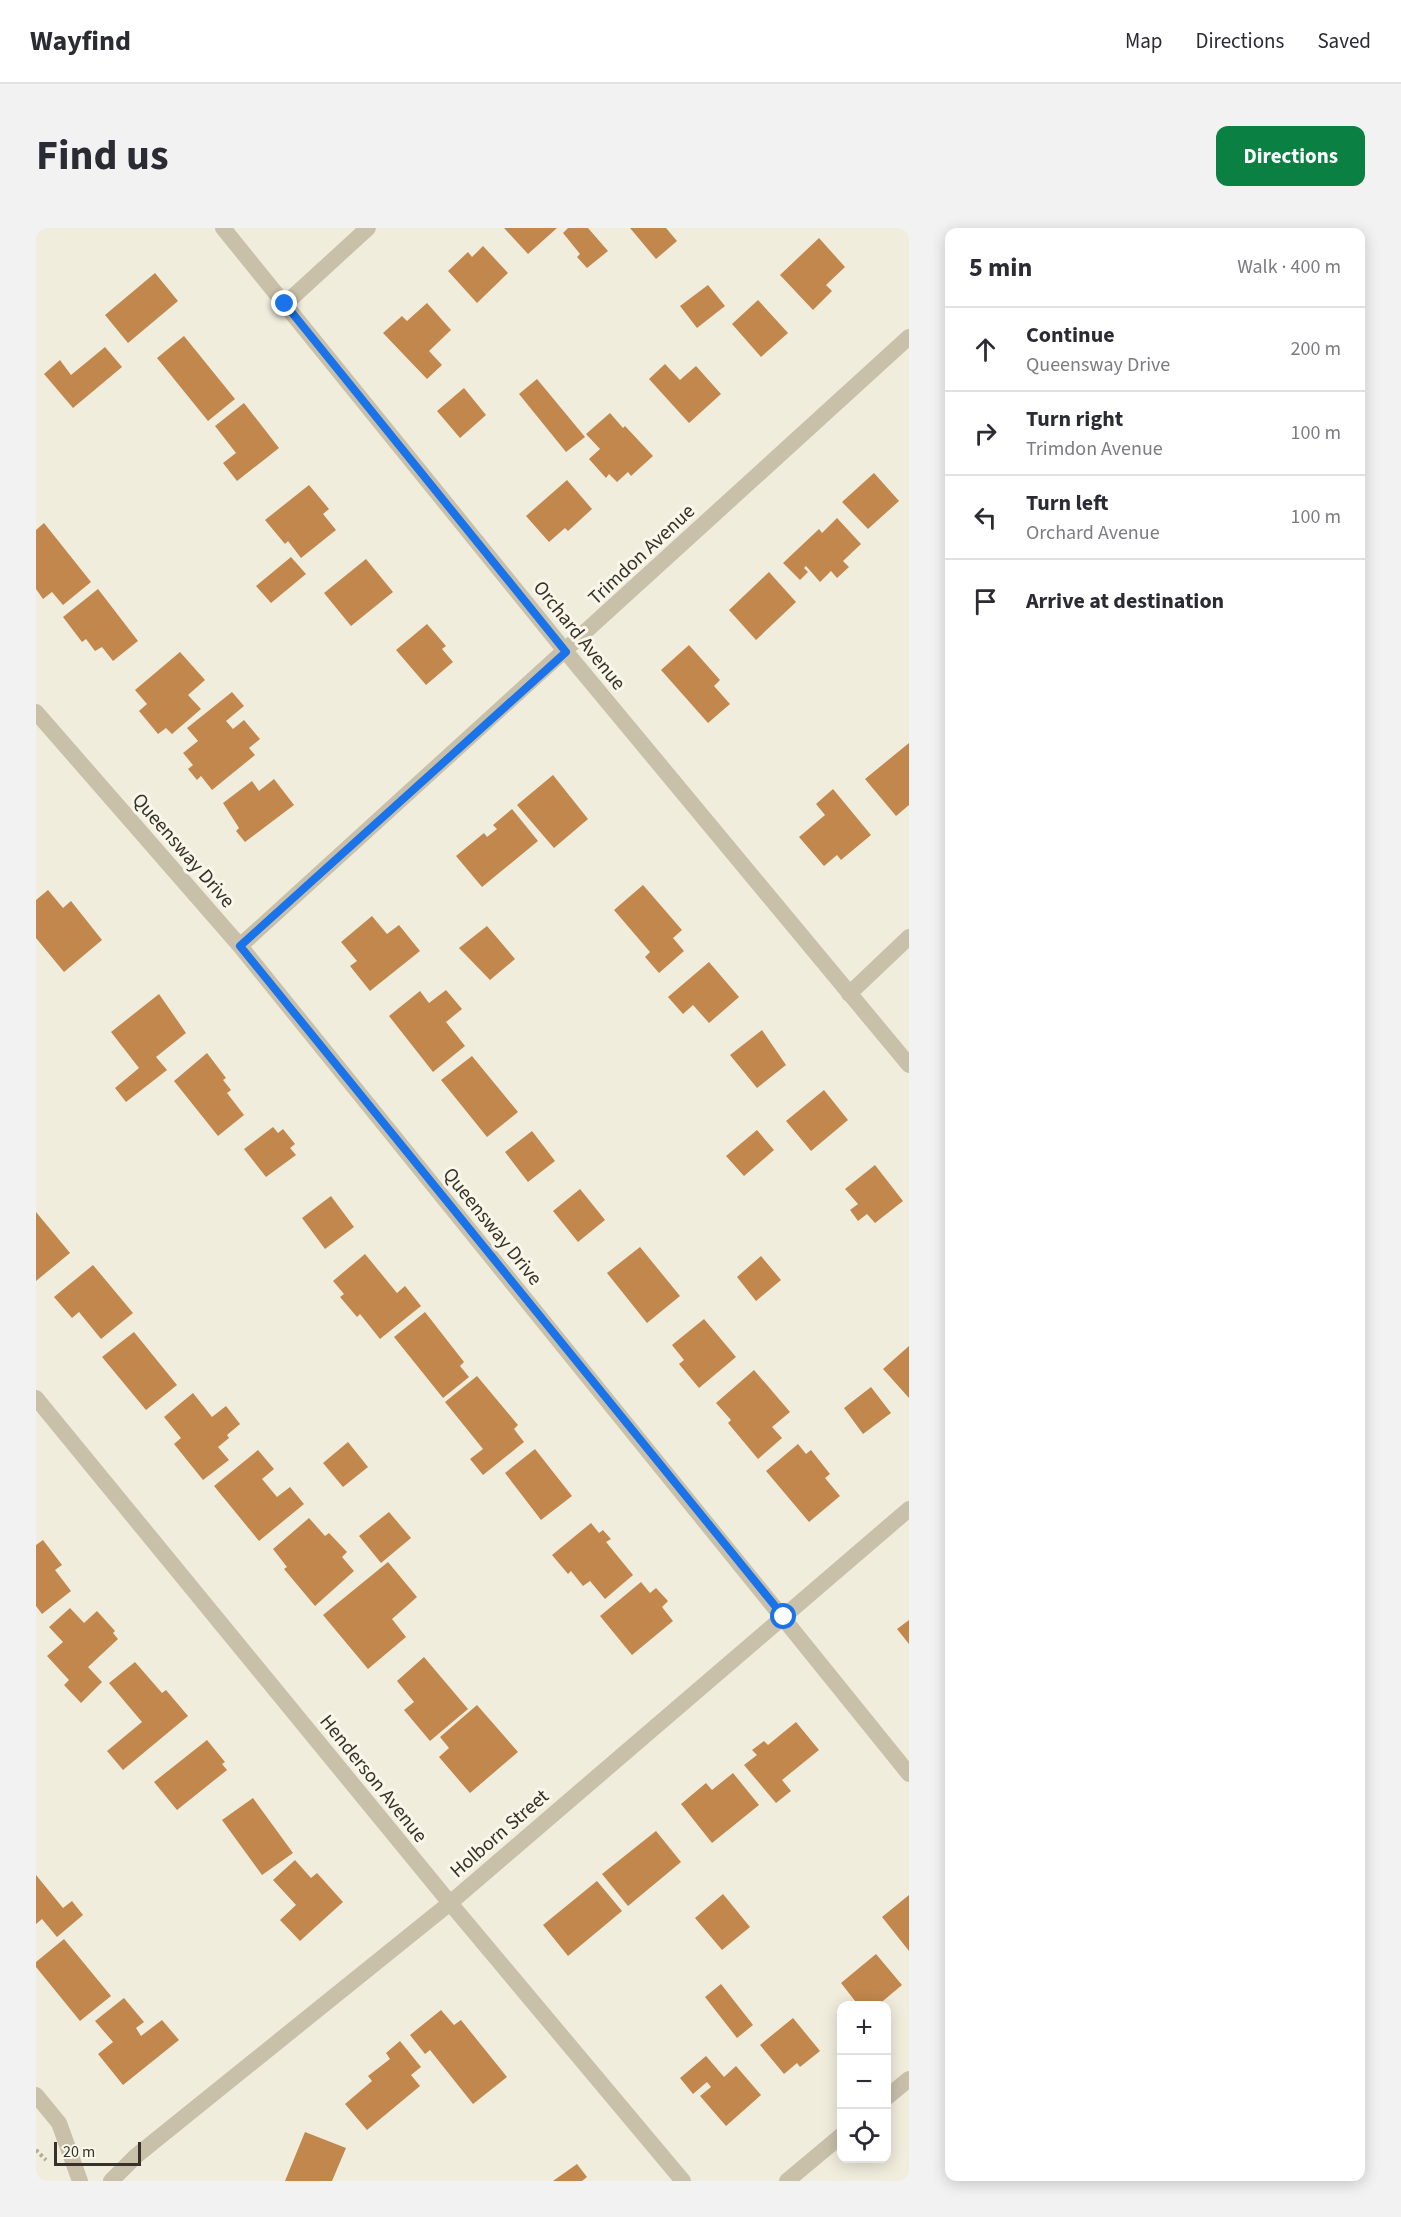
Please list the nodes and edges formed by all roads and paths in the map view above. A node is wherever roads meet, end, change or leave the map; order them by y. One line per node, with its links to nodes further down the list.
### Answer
1 (223, 228): 3 (street, Orchard Avenue)
2 (368, 228): 3 (street)
3 (285, 304): 5 (street, Orchard Avenue)
4 (909, 337): 5 (street, Trimdon Avenue)
5 (566, 652): 8 (street, Trimdon Avenue); 9 (street, Orchard Avenue)
6 (36, 712): 8 (street, Queensway Drive)
7 (909, 937): 9 (street)
8 (240, 946): 13 (street, Queensway Drive)
9 (849, 994): 10 (street, Orchard Avenue)
10 (909, 1065)
11 (36, 1398): 15 (street, Henderson Avenue)
12 (909, 1509): 13 (street, Holborn Street)
13 (784, 1617): 14 (street, Queensway Drive); 15 (street, Holborn Street)
14 (909, 1774)
15 (450, 1903): 21 (street, Holborn Street); 22 (street, Henderson Avenue)
16 (909, 2079): 17 (street)
17 (891, 2094)
18 (36, 2095): 20 (street)
19 (837, 2139): 23 (street)
20 (80, 2181)
21 (111, 2181)
22 (682, 2181)
23 (787, 2181)

